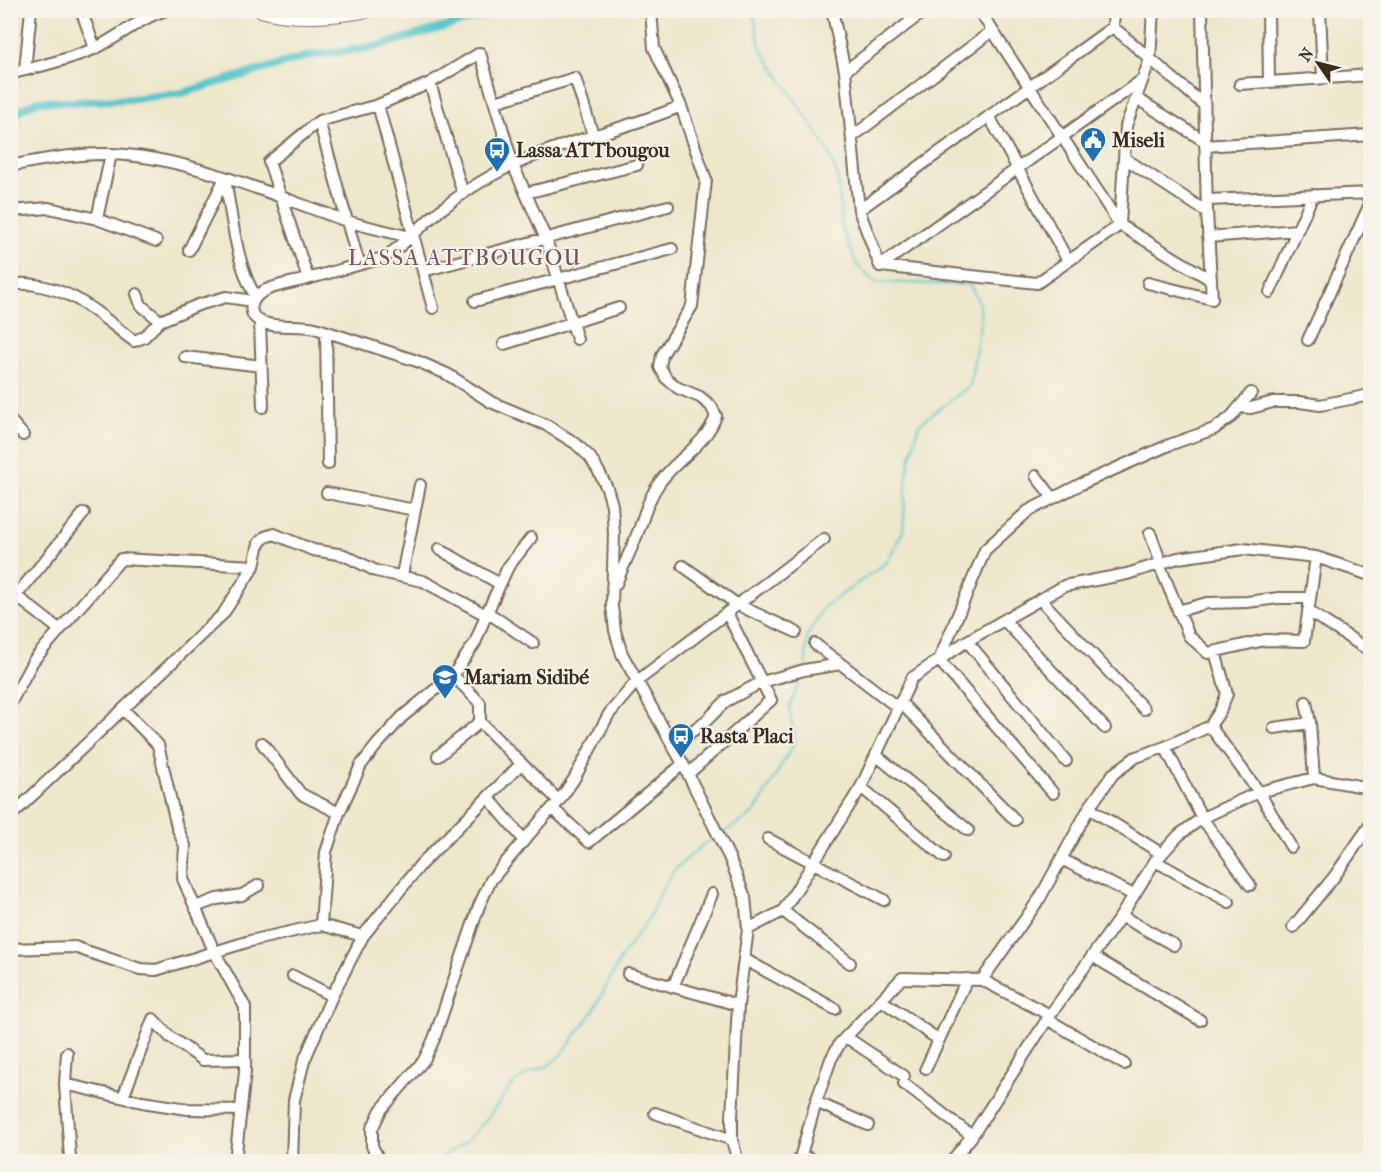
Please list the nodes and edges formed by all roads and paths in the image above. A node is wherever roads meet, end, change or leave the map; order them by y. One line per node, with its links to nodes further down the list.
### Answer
1 (31, 10): 19 (street)
2 (81, 10): 17 (street)
3 (166, 10): 17 (street)
4 (261, 10): 5 (main road)
5 (369, 10)
6 (651, 10): 33 (street)
7 (832, 10): 20 (street)
8 (926, 10): 20 (street)
9 (979, 10): 16 (street)
10 (1114, 10): 15 (street)
11 (1153, 10): 18 (street)
12 (1202, 10): 32 (street)
13 (1268, 10): 25 (street)
14 (1320, 10): 23 (street)
15 (1113, 27): 18 (street); 28 (street)
16 (992, 31): 28 (street); 38 (street)
17 (95, 48): 19 (street)
18 (1150, 58): 24 (street); 32 (street)
19 (25, 70): 21 (street)
20 (845, 71): 38 (street)
21 (10, 74)
22 (1371, 75): 23 (street)
23 (1323, 78): 25 (street)
24 (1142, 80): 29 (street); 39 (street)
25 (1269, 82): 27 (street)
26 (430, 83): 30 (street); 31 (street); 50 (street)
27 (1240, 84)
28 (1030, 87): 34 (street); 39 (street)
29 (1136, 98): 40 (street); 42 (street)
30 (495, 102): 36 (street); 43 (street)
31 (378, 105): 35 (street); 63 (street)
32 (1204, 105): 40 (street)
33 (681, 106): 36 (street); 117 (street)
34 (989, 116): 46 (street); 56 (street)
35 (319, 121): 52 (street); 60 (street)
36 (593, 135): 43 (street)
37 (1371, 135): 40 (street)
38 (852, 137): 56 (street)
39 (1062, 137): 46 (street); 61 (street)
40 (1205, 144): 53 (street)
41 (111, 154): 45 (street); 47 (street); 59 (street)
42 (1124, 158): 58 (street); 61 (street)
43 (513, 165): 48 (street); 50 (street)
44 (637, 165): 48 (street)
45 (10, 166)
46 (1018, 169): 69 (street); 71 (street)
47 (225, 178): 52 (street); 68 (street); 80 (street)
48 (526, 193): 65 (street)
49 (1371, 193): 51 (street)
50 (463, 194): 63 (street)
51 (1313, 195): 53 (street); 62 (street)
52 (281, 197): 60 (street); 73 (street)
53 (1207, 200): 58 (street)
54 (1371, 204): 89 (street)
55 (668, 206): 65 (street)
56 (859, 210): 71 (street)
57 (10, 211): 59 (street)
58 (1207, 212): 64 (street)
59 (97, 219): 66 (street)
60 (347, 221): 63 (street); 70 (street)
61 (1120, 225): 69 (street); 75 (street)
62 (1297, 230): 64 (street); 78 (street)
63 (412, 236): 70 (street); 72 (street)
64 (1208, 237): 75 (street)
65 (546, 238): 72 (street); 74 (street)
66 (156, 242)
67 (672, 249): 74 (street)
68 (189, 250)
69 (1068, 261): 71 (street)
70 (359, 264): 73 (street)
71 (880, 266)
72 (423, 272): 82 (street)
73 (308, 278): 80 (street)
74 (559, 279): 81 (street); 86 (street)
75 (1211, 280): 76 (street)
76 (1148, 283)
77 (10, 286): 84 (street)
78 (1270, 292)
79 (137, 294): 84 (street)
80 (254, 299): 84 (street); 85 (street)
81 (475, 302)
82 (433, 308)
83 (619, 308): 86 (street)
84 (160, 321)
85 (260, 322): 87 (street); 92 (street)
86 (572, 322): 88 (street); 90 (street)
87 (326, 332): 99 (street); 117 (street)
88 (577, 339)
89 (1308, 340)
90 (504, 344)
91 (185, 357): 92 (street)
92 (262, 366): 95 (street)
93 (1251, 393): 96 (street)
94 (1371, 395): 96 (street)
95 (263, 407)
96 (1239, 407): 103 (street)
97 (10, 420): 98 (street)
98 (22, 435)
99 (328, 464)
100 (1036, 476): 103 (street)
101 (420, 484): 104 (street)
102 (327, 493): 104 (street)
103 (1053, 498): 134 (street)
104 (415, 510): 114 (street)
105 (84, 513): 118 (street)
106 (1150, 532): 111 (street)
107 (531, 537): 116 (street)
108 (824, 538): 121 (street)
109 (440, 549): 116 (street)
110 (1316, 557): 111 (street); 115 (street); 119 (street)
111 (1160, 563): 120 (street); 122 (street)
112 (254, 566): 114 (street); 127 (street); 143 (street)
113 (683, 566): 121 (street)
114 (402, 575): 124 (street)
115 (1371, 575)
116 (500, 584): 124 (street)
117 (611, 588): 137 (street)
118 (12, 597): 127 (street)
119 (1310, 598): 122 (street); 123 (street)
120 (1040, 600): 126 (street); 142 (street)
121 (738, 605): 125 (street); 128 (street)
122 (1178, 610): 132 (street)
123 (1308, 611): 132 (street); 133 (street)
124 (486, 613): 130 (street); 136 (street)
125 (727, 613): 137 (street); 138 (street)
126 (1004, 620): 129 (street); 147 (street)
127 (60, 630): 140 (street)
128 (796, 632)
129 (967, 641): 134 (street); 154 (street)
130 (533, 643)
131 (815, 644): 135 (street)
132 (1215, 651): 146 (street)
133 (1371, 651)
134 (939, 660): 141 (street); 161 (street)
135 (841, 664): 138 (street); 141 (street)
136 (453, 675): 144 (street); 166 (street)
137 (636, 682): 150 (street); 163 (street)
138 (762, 682): 150 (street); 156 (street)
139 (1306, 702): 145 (street)
140 (10, 704)
141 (899, 704): 152 (street); 168 (street)
142 (1144, 709)
143 (123, 710): 165 (street); 184 (street)
144 (480, 722): 153 (street); 155 (street)
145 (1310, 723): 148 (street); 157 (street)
146 (1210, 726): 151 (street); 160 (street)
147 (1105, 728)
148 (1274, 728)
149 (262, 743): 166 (street)
150 (672, 746): 156 (street)
151 (1165, 747): 164 (street); 167 (street)
152 (876, 755): 158 (street); 170 (street)
153 (438, 756)
154 (1066, 761)
155 (521, 764): 162 (street); 163 (street)
156 (685, 769): 163 (street); 189 (street)
157 (1314, 777): 159 (street); 160 (street)
158 (861, 787): 174 (street); 177 (street)
159 (1371, 788)
160 (1259, 792): 167 (street); 173 (street)
161 (1053, 793)
162 (488, 797): 172 (street); 190 (street)
163 (556, 805): 172 (street)
164 (1089, 808): 175 (street); 176 (street)
165 (15, 812)
166 (339, 813): 187 (street)
167 (1202, 818): 175 (street); 179 (street)
168 (1015, 820)
169 (1371, 825): 188 (street)
170 (968, 830)
171 (768, 839): 177 (street)
172 (524, 840): 226 (street)
173 (1292, 847)
174 (944, 857)
175 (1158, 858): 181 (street); 183 (street)
176 (1061, 859): 181 (street); 200 (street)
177 (813, 863): 182 (street); 185 (street)
178 (259, 885): 184 (street)
179 (1250, 885)
180 (712, 894): 201 (street)
181 (1134, 895): 186 (street)
182 (884, 900)
183 (1229, 902)
184 (195, 907): 193 (street)
185 (783, 911): 189 (street); 196 (street)
186 (1121, 916): 191 (street); 194 (street)
187 (321, 925): 190 (street); 193 (street)
188 (1293, 927)
189 (748, 929): 195 (street)
190 (363, 936): 202 (street)
191 (1174, 945)
192 (10, 950): 193 (street)
193 (214, 951): 211 (street)
194 (1092, 956): 206 (street); 207 (street)
195 (744, 958): 204 (street); 205 (street)
196 (850, 963)
197 (628, 974): 201 (street)
198 (293, 976): 202 (street)
199 (967, 979): 200 (street); 203 (street); 209 (street)
200 (982, 980): 206 (street)
201 (673, 987): 204 (street)
202 (332, 996): 225 (street)
203 (881, 1000): 208 (street); 209 (street)
204 (738, 1005): 221 (street)
205 (835, 1009)
206 (1049, 1017): 212 (street); 220 (street)
207 (1200, 1020)
208 (846, 1036): 216 (street); 220 (street)
209 (939, 1040): 213 (street)
210 (68, 1053): 214 (street)
211 (245, 1059): 215 (street); 217 (street)
212 (1124, 1064)
213 (926, 1068)
214 (65, 1084): 215 (street); 223 (street)
215 (123, 1097): 217 (street)
216 (816, 1102): 219 (street); 222 (street)
217 (241, 1110): 224 (street)
218 (655, 1113): 221 (street)
219 (867, 1125)
220 (972, 1136): 229 (street)
221 (732, 1140): 227 (street)
222 (800, 1158): 228 (street)
223 (72, 1161)
224 (235, 1161)
225 (292, 1161)
226 (380, 1161)
227 (738, 1161)
228 (818, 1161)
229 (951, 1161)

